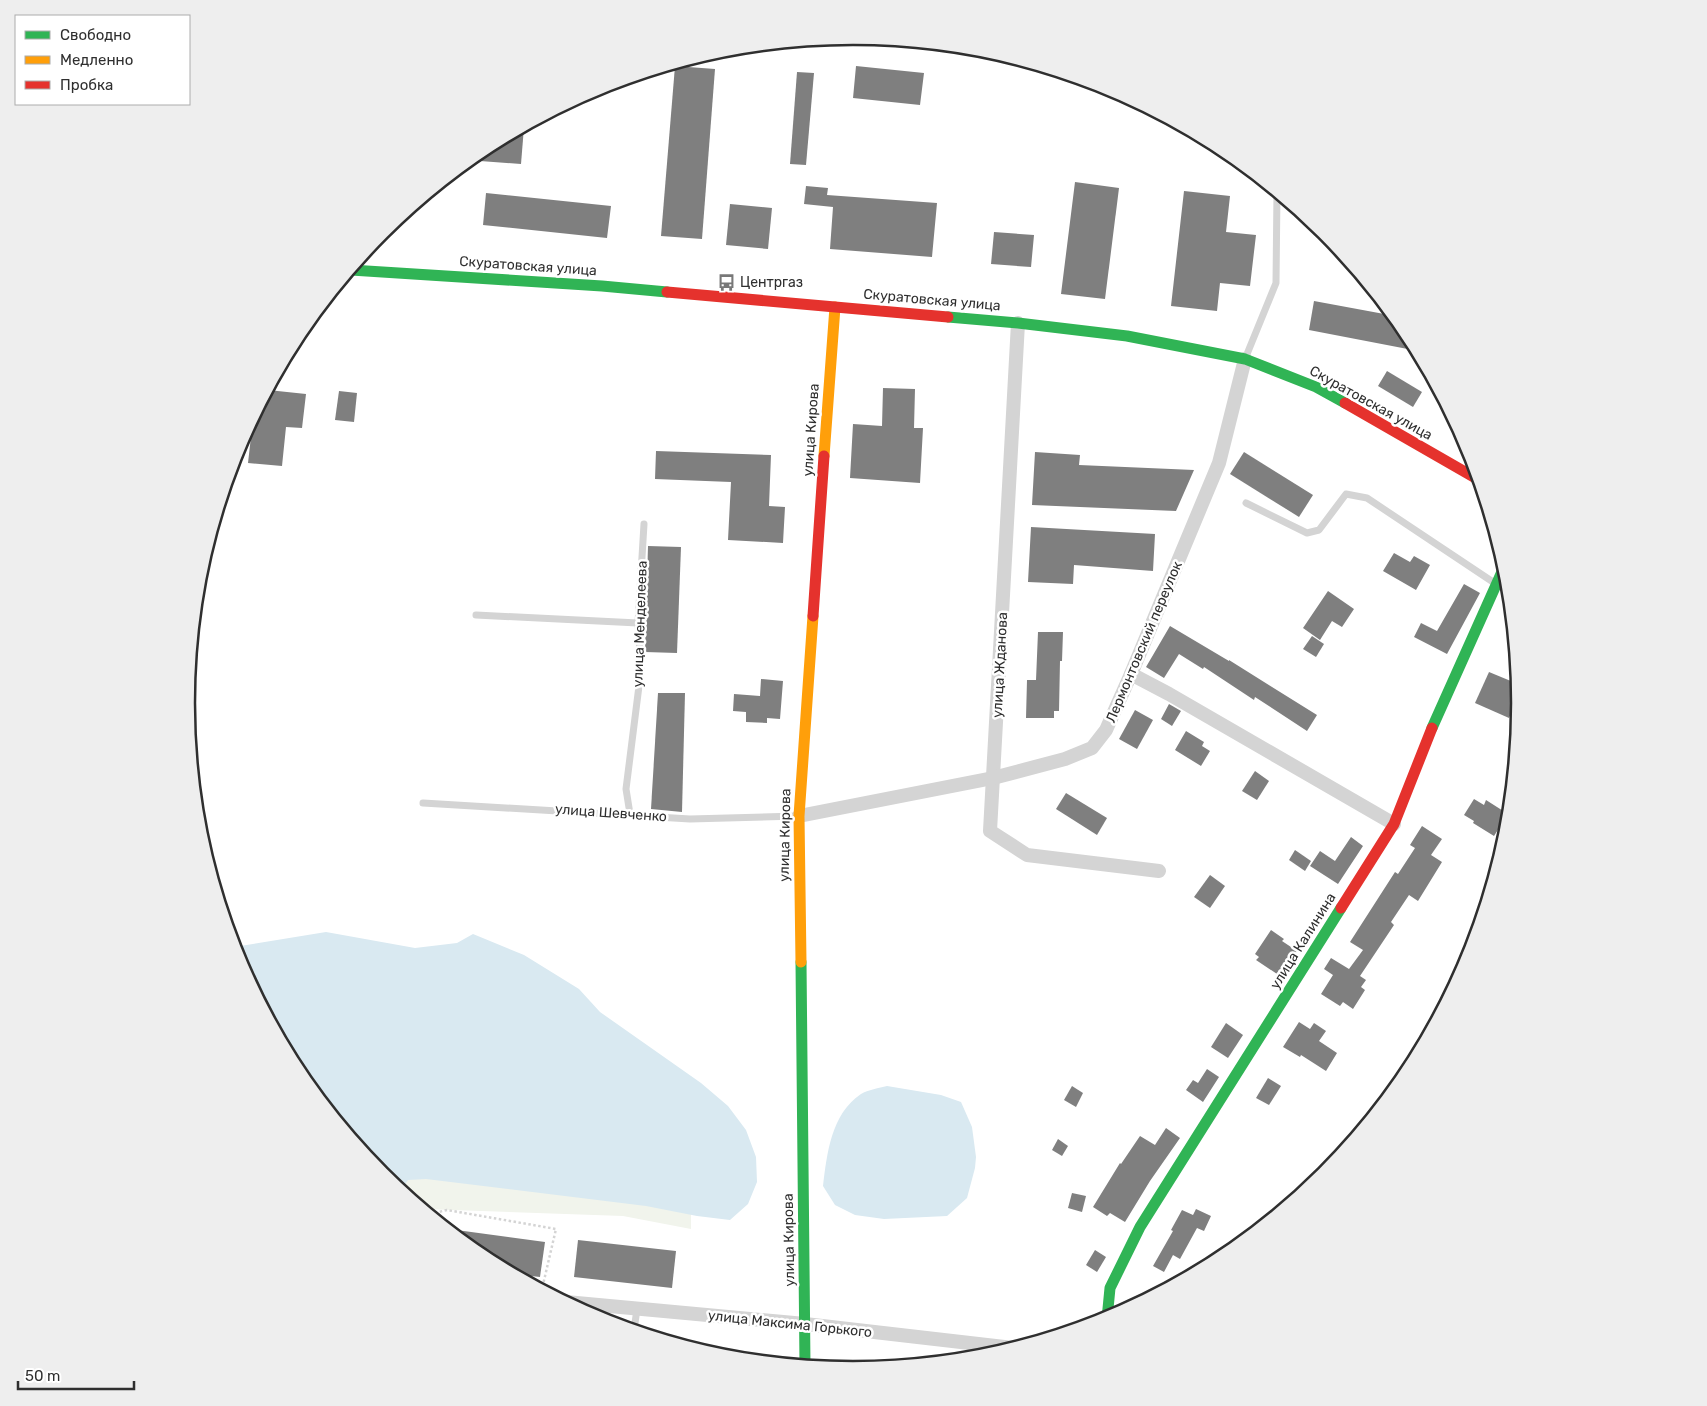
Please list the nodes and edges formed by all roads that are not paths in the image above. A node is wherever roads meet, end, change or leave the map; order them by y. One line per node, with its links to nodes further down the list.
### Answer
1 (1276, 199): 5 (lane)
2 (358, 270): 3 (street, Скуратовская улица)
3 (835, 307): 4 (street, Скуратовская улица); 17 (street, улица Кирова)
4 (1018, 323): 5 (street, Скуратовская улица); 14 (street, улица Жданова)
5 (1244, 359): 6 (street, Скуратовская улица); 13 (street, Лермонтовский переулок)
6 (1471, 475)
7 (1246, 503): 10 (lane)
8 (644, 524): 12 (lane, улица Менделеева)
9 (1499, 577): 10 (street, улица Калинина)
10 (1496, 584): 18 (street, улица Калинина)
11 (476, 616): 12 (lane)
12 (638, 623): 16 (lane, улица Менделеева)
13 (1132, 674): 14 (street, Лермонтовский переулок); 18 (street)
14 (993, 778): 17 (street, Лермонтовский переулок); 19 (street, улица Жданова)
15 (423, 803): 16 (lane, улица Шевченко)
16 (630, 814): 17 (lane, улица Шевченко)
17 (798, 816): 24 (street, улица Кирова)
18 (1394, 824): 22 (street, улица Калинина)
19 (1159, 871)
20 (586, 1304): 21 (street, улица Максима Горького)
21 (637, 1309): 23 (lane); 24 (street, улица Максима Горького)
22 (1108, 1310)
23 (635, 1323)
24 (805, 1324): 25 (street, улица Максима Горького); 26 (street, улица Кирова)
25 (993, 1346)
26 (805, 1359)

